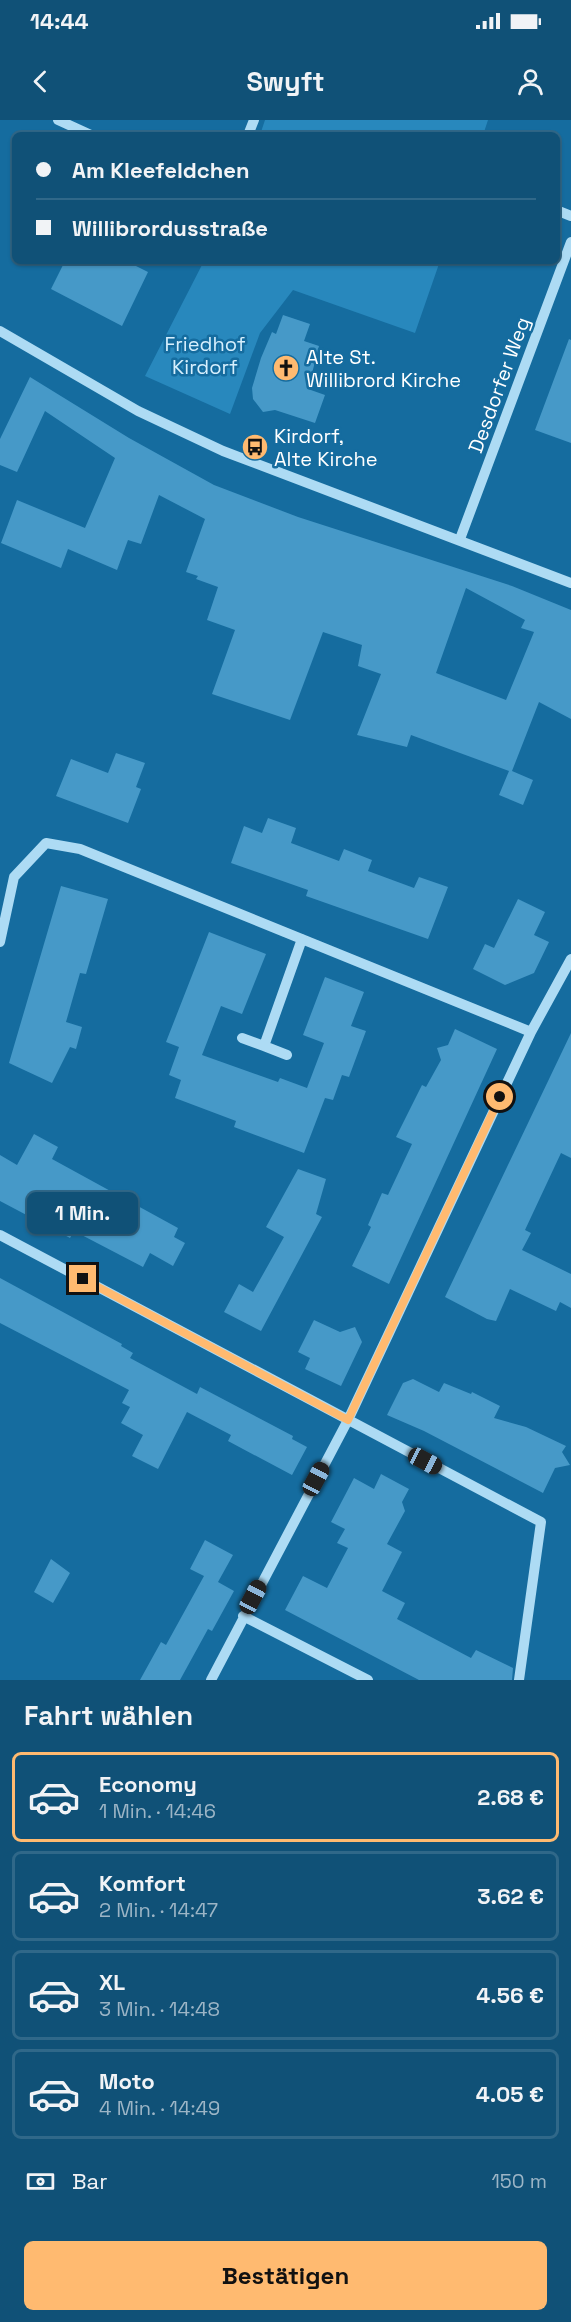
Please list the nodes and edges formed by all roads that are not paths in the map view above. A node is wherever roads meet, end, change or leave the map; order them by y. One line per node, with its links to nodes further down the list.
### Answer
1 (58, 120): 2 (street)
2 (84, 132)
3 (571, 242): 5 (street, Desdorfer Weg)
4 (0, 331): 5 (street)
5 (460, 539): 6 (street)
6 (571, 583)
7 (302, 939): 8 (street); 10 (street); 12 (street)
8 (0, 942)
9 (571, 959): 10 (street)
10 (531, 1032): 15 (street)
11 (242, 1038): 12 (street)
12 (264, 1046): 13 (street)
13 (287, 1055)
14 (0, 1235): 15 (street)
15 (348, 1420): 16 (street); 19 (street)
16 (243, 1616): 17 (street); 18 (street)
17 (211, 1680)
18 (368, 1680)
19 (519, 1680)

